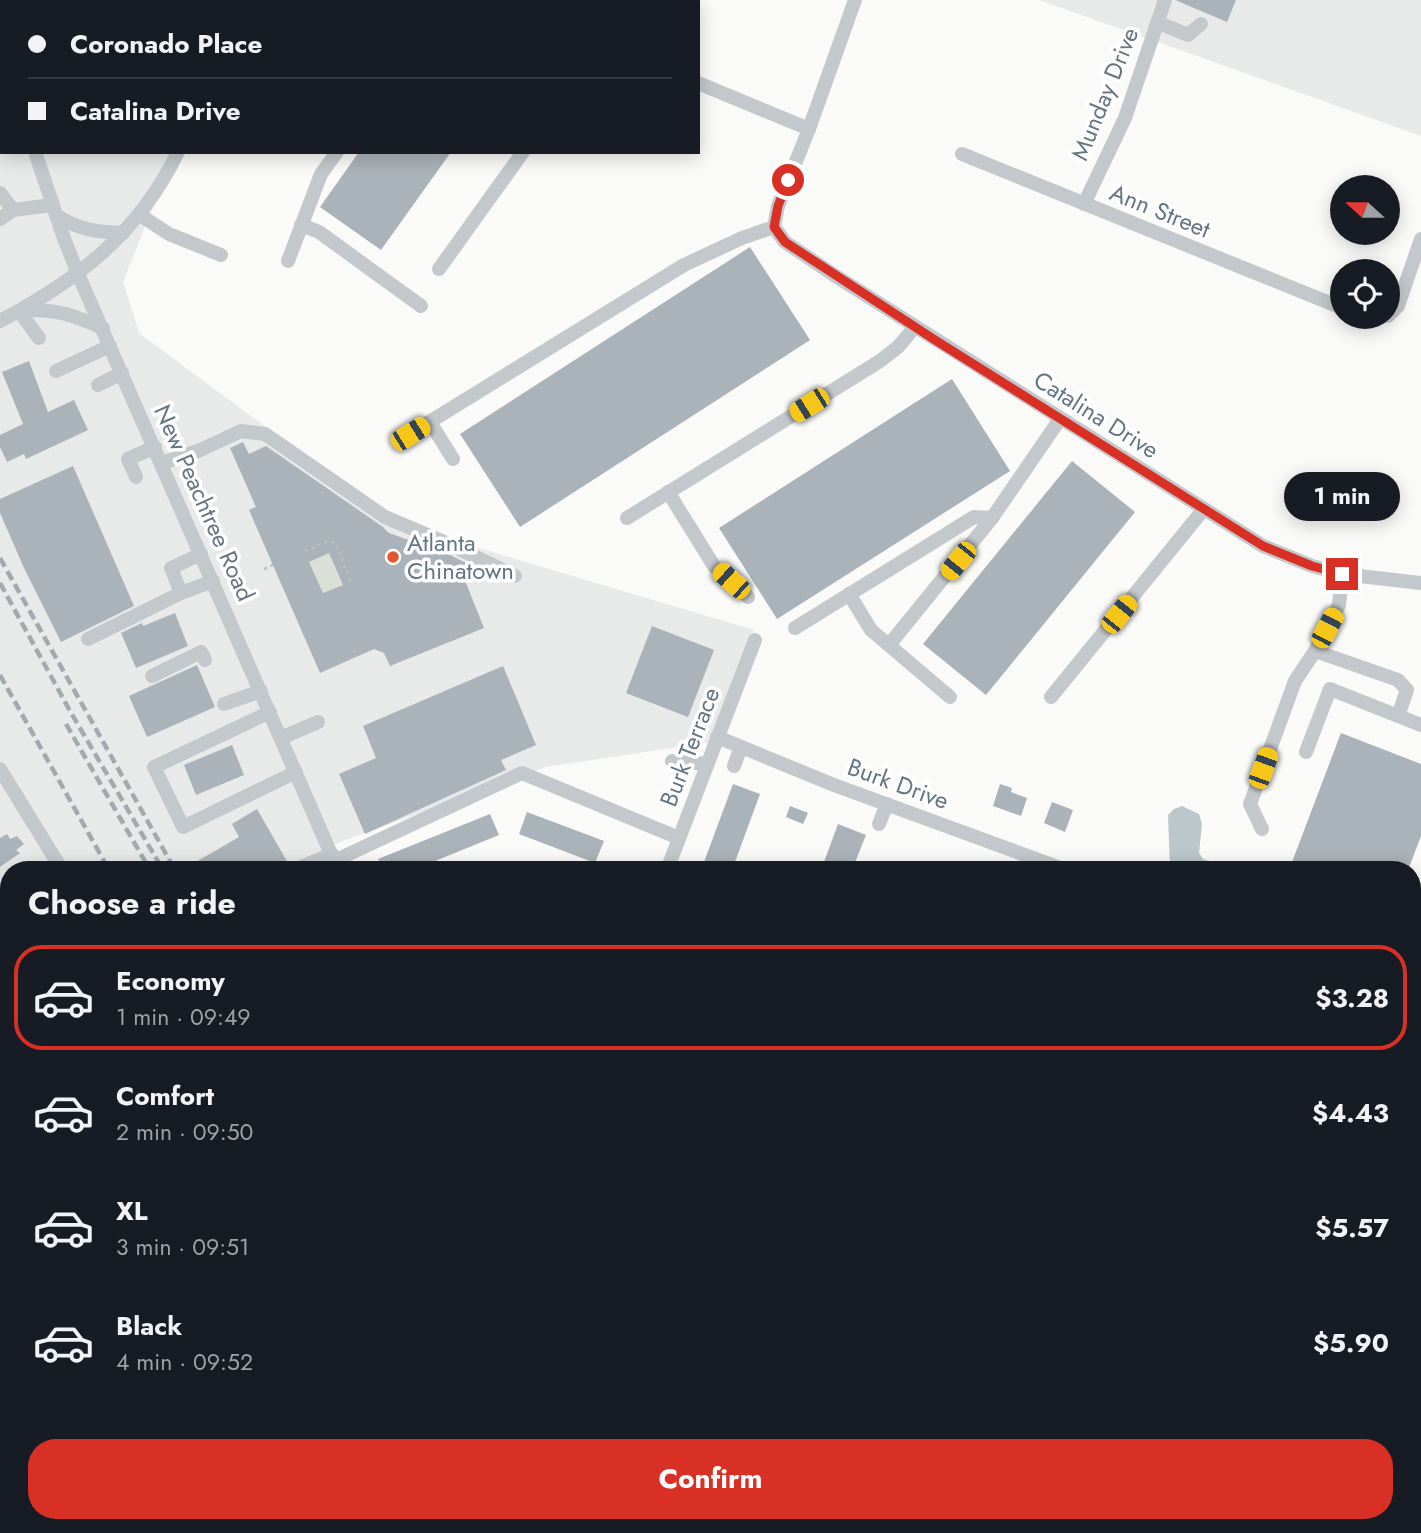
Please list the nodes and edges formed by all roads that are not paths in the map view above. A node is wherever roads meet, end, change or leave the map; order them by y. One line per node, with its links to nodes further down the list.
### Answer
1 (855, 0): 6 (street)
2 (1165, 0): 3 (street, Munday Drive)
3 (1158, 23): 4 (street); 13 (street, Munday Drive)
4 (1201, 24)
5 (700, 84): 6 (street)
6 (809, 129): 19 (street)
7 (36, 154): 15 (street, New Peachtree Road)
8 (177, 154): 16 (street)
9 (336, 154): 18 (street)
10 (522, 154): 24 (street)
11 (962, 154): 13 (street, Ann Street)
12 (0, 193): 14 (street)
13 (1084, 204): 27 (street, Ann Street)
14 (13, 210): 15 (street); 17 (street)
15 (54, 210): 20 (street); 25 (street, New Peachtree Road)
16 (140, 215): 20 (street); 22 (street)
17 (0, 219)
18 (301, 225): 23 (street); 28 (street)
19 (774, 227): 31 (street, Catalina Drive); 39 (street)
20 (123, 233): 25 (street)
21 (1421, 239): 26 (street)
22 (221, 255)
23 (288, 261)
24 (439, 269)
25 (78, 274): 29 (street); 32 (street, New Peachtree Road)
26 (1400, 300)
27 (1330, 303)
28 (421, 306)
29 (19, 310): 30 (street); 32 (street); 33 (street)
30 (0, 320)
31 (915, 327): 38 (street, Catalina Drive); 45 (street)
32 (103, 328): 34 (street, New Peachtree Road)
33 (39, 338)
34 (110, 346): 35 (street); 36 (street, New Peachtree Road)
35 (56, 371)
36 (122, 373): 37 (street); 41 (street, New Peachtree Road)
37 (98, 385)
38 (1060, 419): 46 (street, Catalina Drive); 48 (street)
39 (430, 422): 40 (street); 42 (street)
40 (410, 434)
41 (155, 447): 43 (street, New Peachtree Road); 44 (street)
42 (453, 459)
43 (162, 463): 49 (street, New Peachtree Road); 51 (street)
44 (136, 477)
45 (668, 492): 47 (street); 56 (street)
46 (1203, 510): 50 (street, Catalina Drive); 66 (street)
47 (627, 517)
48 (992, 518): 55 (street); 60 (street)
49 (201, 554): 52 (street, New Peachtree Road); 54 (street)
50 (1342, 574): 53 (street, Catalina Drive); 61 (street)
51 (515, 576)
52 (213, 581): 54 (street); 64 (street, New Peachtree Road)
53 (1421, 583)
54 (181, 593): 58 (street)
55 (849, 594): 57 (street); 60 (street)
56 (748, 597)
57 (795, 628)
58 (88, 639)
59 (755, 640): 72 (street, Burk Terrace)
60 (889, 645): 65 (street)
61 (1315, 651): 69 (street); 83 (street)
62 (205, 660): 63 (street)
63 (152, 676)
64 (261, 691): 67 (street); 68 (street, New Peachtree Road)
65 (950, 696)
66 (1051, 697)
67 (225, 704)
68 (270, 712): 73 (street, New Peachtree Road); 80 (street)
69 (1398, 716): 71 (street); 75 (street)
70 (318, 722): 73 (street)
71 (1421, 725)
72 (717, 737): 74 (street, Burk Drive); 77 (street, Burk Terrace)
73 (281, 738): 80 (street, New Peachtree Road)
74 (741, 747): 78 (street); 81 (street, Burk Drive)
75 (1306, 752)
76 (672, 761): 77 (street)
77 (707, 764): 84 (street, Burk Terrace)
78 (734, 766)
79 (0, 769): 85 (street)
80 (296, 772): 86 (street, New Peachtree Road)
81 (887, 804): 82 (street); 88 (street, Burk Drive)
82 (879, 824)
83 (1262, 830)
84 (679, 838): 86 (street); 87 (street, Burk Terrace)
85 (56, 861)
86 (335, 861)
87 (670, 861)
88 (1042, 861)

